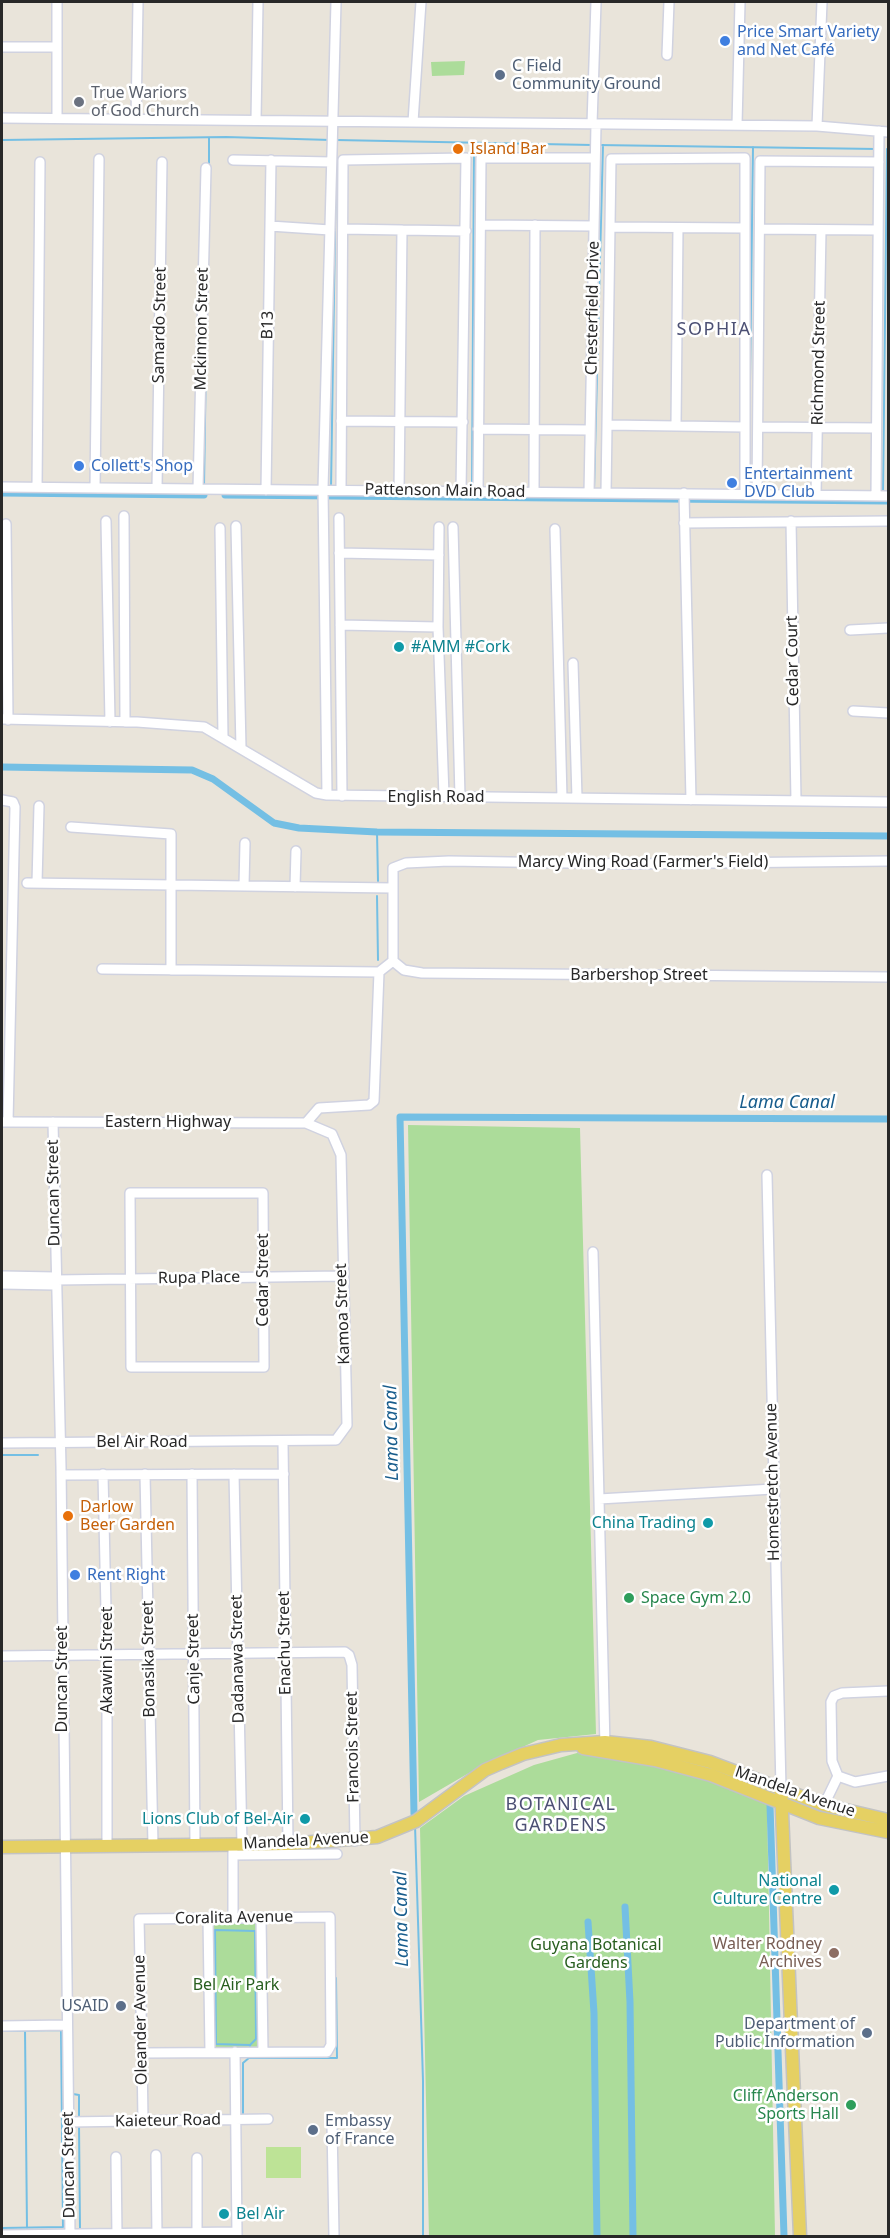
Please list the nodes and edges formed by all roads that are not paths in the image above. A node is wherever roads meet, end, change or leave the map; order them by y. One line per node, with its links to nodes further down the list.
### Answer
1 (57, 2): 11 (street)
2 (138, 2): 15 (street)
3 (258, 2): 16 (street)
4 (336, 2): 17 (street)
5 (421, 2): 18 (street)
6 (596, 2): 19 (street, Chesterfield Drive)
7 (669, 2): 12 (street)
8 (740, 2): 20 (street)
9 (822, 2): 21 (street)
10 (2, 47): 11 (street)
11 (57, 47): 14 (street)
12 (667, 56)
13 (2, 118): 14 (street)
14 (57, 118): 15 (street)
15 (136, 119): 16 (street)
16 (256, 120): 17 (street)
17 (333, 121): 18 (street); 30 (street)
18 (413, 122): 19 (street)
19 (594, 124): 20 (street); 23 (street, Chesterfield Drive)
20 (737, 125): 21 (street)
21 (817, 126): 22 (street)
22 (884, 131): 27 (street)
23 (595, 158): 32 (street); 35 (street, Chesterfield Drive)
24 (99, 159): 60 (street)
25 (234, 160): 26 (street)
26 (271, 160): 30 (street); 34 (street, B13)
27 (879, 161): 40 (street); 43 (street)
28 (40, 162): 59 (street)
29 (162, 162): 61 (street, Samardo Street)
30 (331, 162): 41 (street)
31 (206, 168): 62 (street, Mckinnon Street)
32 (481, 225): 33 (street); 55 (street)
33 (535, 225): 35 (street); 56 (street)
34 (270, 226): 41 (street); 63 (street, B13)
35 (594, 226): 57 (street, Chesterfield Drive)
36 (612, 227): 37 (street); 38 (street, Chesterfield Drive); 50 (street, Chesterfield Drive)
37 (678, 228): 38 (street); 49 (street)
38 (744, 228): 51 (street)
39 (343, 229): 42 (street); 44 (street); 46 (street)
40 (760, 229): 45 (street); 52 (street)
41 (330, 230): 67 (street)
42 (402, 230): 44 (street); 47 (street)
43 (878, 230): 45 (street); 54 (street)
44 (466, 231): 48 (street)
45 (821, 231): 53 (street, Richmond Street)
46 (341, 421): 47 (street); 64 (street)
47 (400, 422): 48 (street); 65 (street)
48 (463, 423): 66 (street)
49 (676, 424): 50 (street); 51 (street)
50 (608, 426): 71 (street, Chesterfield Drive)
51 (745, 427): 72 (street)
52 (758, 427): 53 (street); 73 (street)
53 (818, 427): 54 (street); 74 (street, Richmond Street)
54 (876, 428): 76 (street)
55 (478, 429): 56 (street); 68 (street)
56 (534, 430): 57 (street); 69 (street)
57 (590, 430): 70 (street, Chesterfield Drive)
58 (2, 487): 59 (street, Pattenson Main Road)
59 (37, 487): 60 (street, Pattenson Main Road)
60 (94, 488): 61 (street, Pattenson Main Road)
61 (157, 489): 62 (street, Pattenson Main Road)
62 (198, 489): 63 (street, Pattenson Main Road)
63 (266, 490): 67 (street, Pattenson Main Road)
64 (339, 490): 65 (street, Pattenson Main Road); 67 (street, Pattenson Main Road)
65 (399, 491): 66 (street, Pattenson Main Road)
66 (462, 491): 68 (street, Pattenson Main Road)
67 (323, 492): 104 (street)
68 (477, 492): 69 (street, Pattenson Main Road)
69 (534, 492): 70 (street, Pattenson Main Road)
70 (589, 493): 71 (street, Pattenson Main Road)
71 (606, 493): 75 (street, Pattenson Main Road)
72 (745, 494): 73 (street, Pattenson Main Road); 75 (street, Pattenson Main Road)
73 (757, 495): 74 (street, Pattenson Main Road)
74 (816, 495): 76 (street, Pattenson Main Road)
75 (684, 496): 80 (street)
76 (876, 496): 77 (street, Pattenson Main Road)
77 (888, 496)
78 (124, 516): 101 (street)
79 (339, 518): 90 (street)
80 (684, 518): 82 (street); 111 (street)
81 (106, 521): 100 (street)
82 (791, 521): 83 (street); 112 (street, Cedar Court)
83 (888, 522)
84 (6, 524): 99 (street)
85 (236, 526): 103 (street)
86 (439, 527): 91 (street)
87 (453, 527): 107 (street)
88 (220, 528): 102 (street)
89 (555, 529): 96 (street)
90 (339, 553): 91 (street); 92 (street)
91 (439, 555): 93 (street)
92 (340, 625): 93 (street); 105 (street)
93 (438, 627): 106 (street)
94 (888, 628): 95 (street)
95 (850, 630)
96 (559, 672): 108 (street); 109 (street)
97 (854, 711): 98 (street)
98 (888, 712)
99 (5, 719): 100 (street, English Road)
100 (110, 722): 101 (street, English Road)
101 (125, 722): 102 (street, English Road)
102 (223, 737): 103 (street, English Road)
103 (241, 748): 104 (street, English Road)
104 (327, 795): 105 (street, English Road)
105 (342, 796): 106 (street, English Road)
106 (444, 796): 107 (street, English Road)
107 (460, 797): 108 (street, English Road)
108 (562, 798): 109 (street, English Road)
109 (577, 798): 111 (street, English Road)
110 (2, 800): 126 (street)
111 (691, 800): 112 (street, English Road)
112 (795, 801): 113 (street, English Road)
113 (888, 802)
114 (39, 806): 120 (street)
115 (71, 827): 121 (street)
116 (244, 843): 122 (street)
117 (296, 851): 123 (street)
118 (888, 861): 124 (street, Marcy Wing Road (Farmer's Field))
119 (27, 883): 120 (street)
120 (37, 883): 121 (street)
121 (172, 885): 122 (street); 128 (street)
122 (244, 886): 123 (street)
123 (296, 887): 124 (street)
124 (392, 888): 125 (street)
125 (393, 961): 129 (street); 130 (street, Barbershop Street)
126 (6, 967): 131 (street)
127 (102, 969): 128 (street)
128 (171, 970): 129 (street)
129 (379, 972): 133 (street)
130 (888, 977)
131 (5, 1122): 132 (street, Eastern Highway)
132 (53, 1122): 133 (street, Eastern Highway); 141 (street, Duncan Street)
133 (306, 1123): 134 (street, Eastern Highway)
134 (332, 1134): 138 (street, Kamoa Street)
135 (768, 1175): 152 (street, Homestretch Avenue)
136 (593, 1252): 153 (street)
137 (2, 1276): 141 (street)
138 (342, 1276): 139 (street, Rupa Place); 144 (street, Kamoa Street)
139 (263, 1277): 140 (street, Rupa Place); 140 (street, Cedar Street); 140 (street, Cedar Street)
140 (130, 1279): 141 (street, Rupa Place)
141 (55, 1281): 142 (street); 143 (street, Duncan Street)
142 (2, 1284)
143 (60, 1442): 144 (street, Bel Air Road); 145 (street, Bel Air Road); 146 (street, Duncan Street)
144 (283, 1442): 151 (street, Enachu Street)
145 (2, 1443)
146 (61, 1471): 147 (street); 159 (street, Duncan Street)
147 (103, 1474): 148 (street); 160 (street, Akawini Street)
148 (146, 1474): 149 (street); 155 (street, Bonasika Street)
149 (192, 1474): 150 (street); 156 (street, Canje Street)
150 (234, 1474): 151 (street); 157 (street, Dadanawa Street)
151 (284, 1474): 154 (street, Enachu Street)
152 (773, 1488): 153 (street); 165 (street, Homestretch Avenue)
153 (599, 1499): 162 (street)
154 (285, 1653): 157 (street); 170 (street, Francois Street); 171 (street, Enachu Street)
155 (149, 1655): 156 (street); 160 (street); 172 (street, Bonasika Street)
156 (194, 1655): 157 (street); 173 (street, Canje Street)
157 (238, 1655): 177 (street, Dadanawa Street)
158 (2, 1656): 159 (street)
159 (61, 1656): 160 (street); 174 (street, Duncan Street)
160 (107, 1656): 175 (street, Akawini Street)
161 (888, 1691): 163 (street)
162 (605, 1747): 165 (main road, Mandela Avenue); 166 (main road, Mandela Avenue); 170 (main road, Mandela Avenue)
163 (838, 1776): 164 (street); 167 (street)
164 (888, 1776)
165 (781, 1789): 166 (main road); 167 (main road, Mandela Avenue)
166 (781, 1802): 169 (main road, Mandela Avenue); 204 (main road)
167 (824, 1805): 168 (main road, Mandela Avenue)
168 (888, 1820)
169 (888, 1832)
170 (355, 1841): 171 (main road, Mandela Avenue)
171 (288, 1844): 177 (main road, Mandela Avenue)
172 (153, 1845): 173 (main road, Mandela Avenue); 175 (main road, Mandela Avenue)
173 (195, 1845): 177 (main road, Mandela Avenue)
174 (67, 1846): 175 (main road, Mandela Avenue); 176 (main road, Mandela Avenue); 183 (street, Duncan Street)
175 (106, 1846)
176 (2, 1847)
177 (236, 1848): 178 (street); 179 (street, Dadanawa Street)
178 (337, 1854)
179 (234, 1917): 180 (street, Coralita Avenue); 181 (street, Coralita Avenue)
180 (208, 1918): 182 (street, Coralita Avenue); 185 (street)
181 (261, 1918): 187 (street); 187 (street, Coralita Avenue)
182 (139, 1919): 188 (street, Oleander Avenue)
183 (66, 2025): 184 (street); 192 (street, Duncan Street)
184 (2, 2026)
185 (210, 2052): 186 (street); 188 (street)
186 (238, 2052): 187 (street); 189 (street)
187 (259, 2052)
188 (142, 2053): 191 (street, Oleander Avenue)
189 (236, 2119): 190 (street, Kaieteur Road); 191 (street, Kaieteur Road); 199 (street)
190 (268, 2119)
191 (143, 2121): 192 (street, Kaieteur Road)
192 (70, 2122): 201 (street, Duncan Street)
193 (332, 2124): 203 (street)
194 (156, 2155): 197 (street)
195 (116, 2157): 202 (street)
196 (197, 2158): 198 (street)
197 (157, 2234): 198 (street); 202 (street)
198 (197, 2234): 199 (street)
199 (237, 2234)
200 (2, 2235): 201 (street)
201 (70, 2235): 202 (street)
202 (117, 2235)
203 (334, 2236)
204 (800, 2236)

